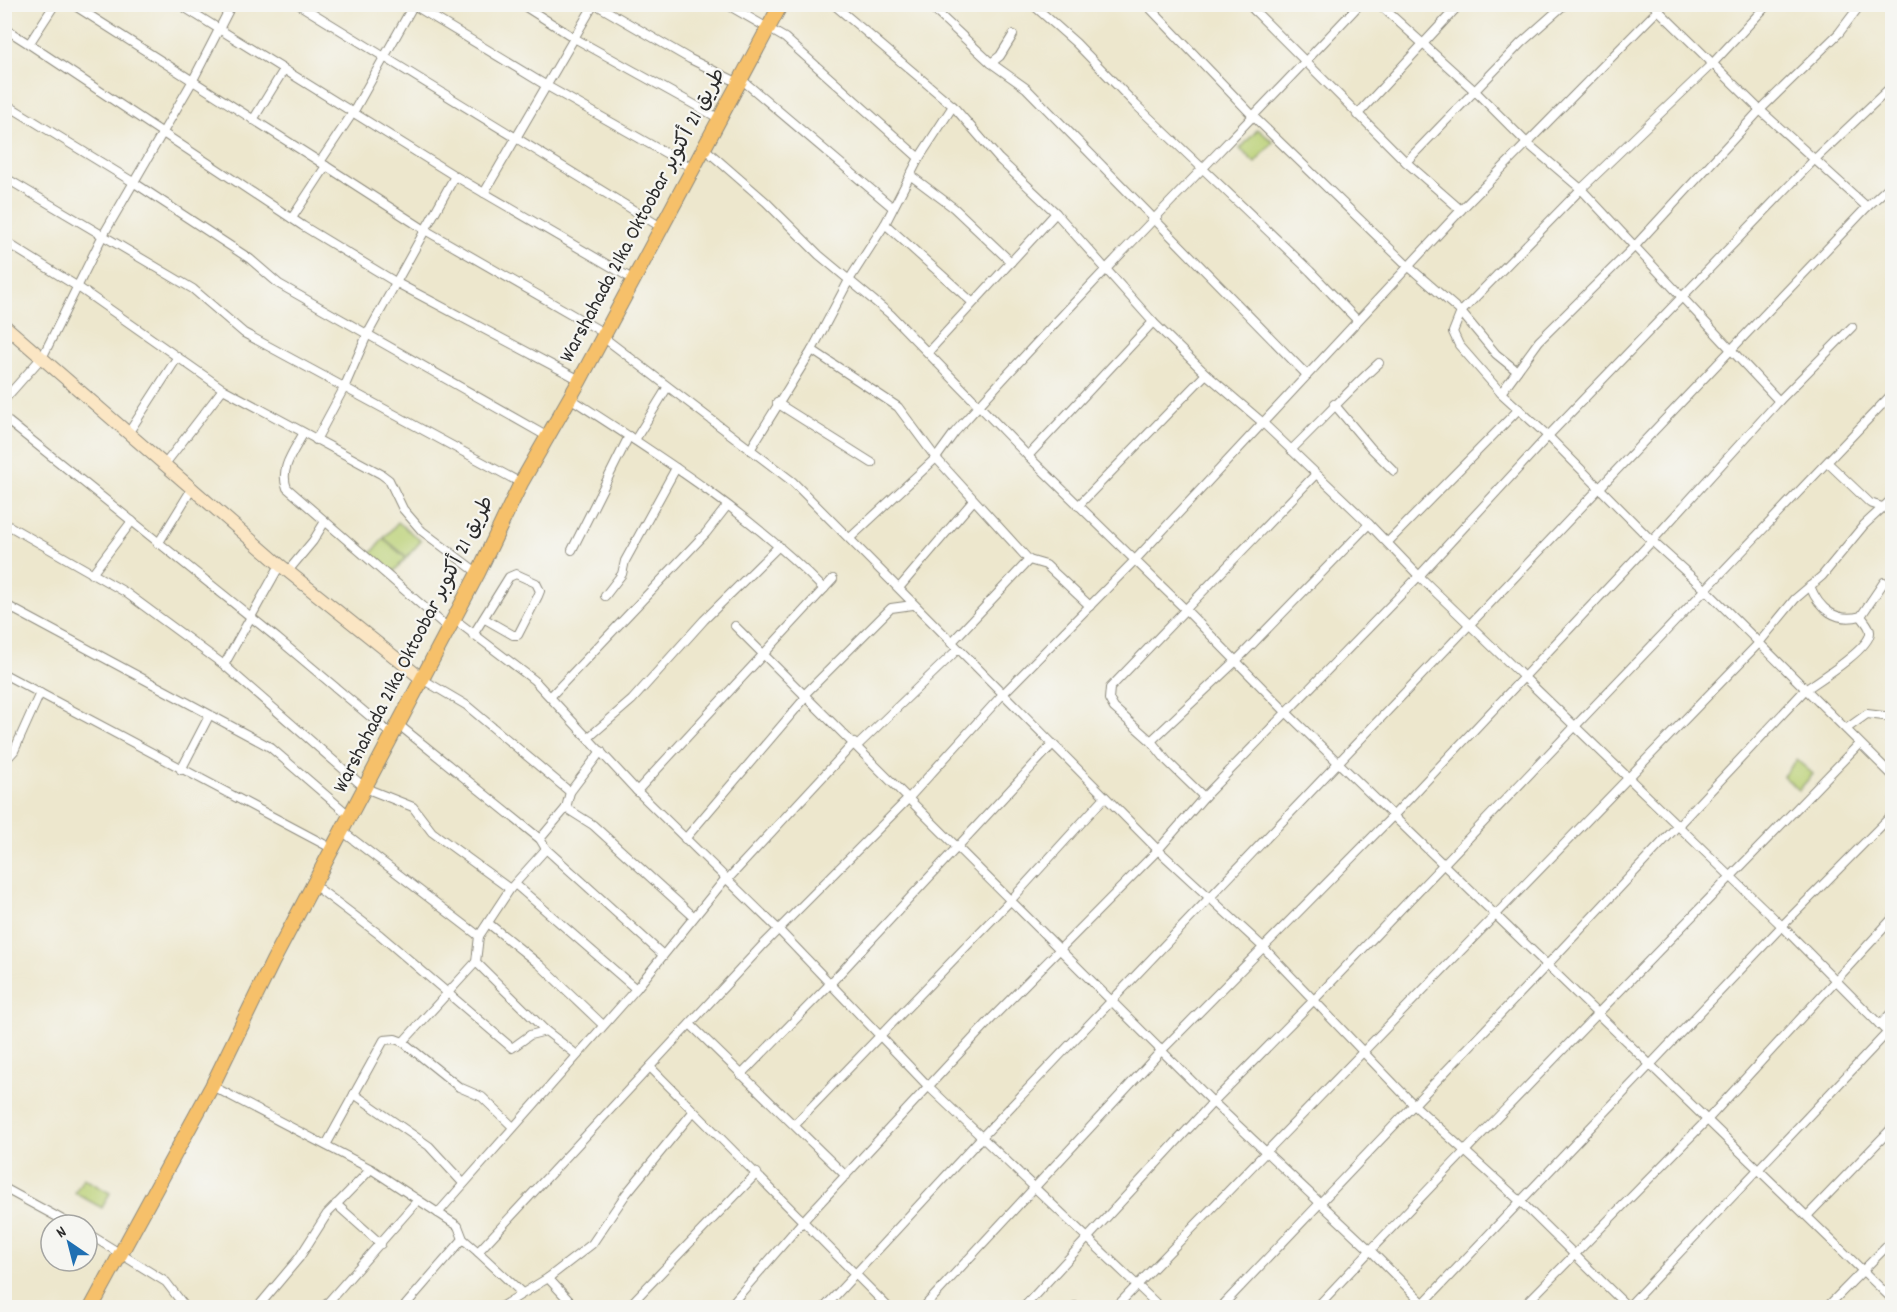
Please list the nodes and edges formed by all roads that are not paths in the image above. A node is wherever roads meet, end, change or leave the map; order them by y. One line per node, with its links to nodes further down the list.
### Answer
1 (55, 4): 28 (street)
2 (72, 4): 36 (street)
3 (179, 4): 24 (street)
4 (232, 4): 24 (street)
5 (298, 4): 30 (street)
6 (521, 4): 27 (street)
7 (595, 4): 27 (street); 35 (street)
8 (726, 4): 25 (street)
9 (781, 4): 25 (main road, Warshahada 21ka Oktoobar طريق 21 أكتوبر)
10 (833, 4): 41 (street)
11 (928, 4): 31 (street)
12 (1032, 4): 57 (street)
13 (1146, 4): 45 (street)
14 (1360, 4): 32 (street)
15 (1379, 4): 29 (street)
16 (1460, 4): 29 (street)
17 (1565, 4): 39 (street)
18 (1768, 4): 33 (street)
19 (1861, 4): 42 (street)
20 (413, 5): 30 (street); 37 (street)
21 (1658, 6): 33 (street); 50 (street)
22 (1255, 7): 32 (street)
23 (4, 28): 28 (street)
24 (219, 28): 34 (street); 36 (street)
25 (770, 28): 35 (main road, Warshahada 21ka Oktoobar طريق 21 أكتوبر); 52 (street)
26 (1012, 35): 31 (street)
27 (576, 39): 37 (street); 46 (street)
28 (29, 44): 48 (street)
29 (1423, 45): 39 (street); 44 (street)
30 (382, 58): 43 (street); 49 (street)
31 (990, 63): 70 (street)
32 (1305, 63): 44 (street); 45 (street)
33 (1713, 63): 42 (street); 63 (street)
34 (284, 71): 43 (street); 47 (street)
35 (740, 81): 46 (main road, Warshahada 21ka Oktoobar طريق 21 أكتوبر); 65 (street)
36 (192, 82): 47 (street); 48 (street)
37 (547, 86): 49 (street); 56 (street)
38 (1893, 86): 53 (street)
39 (1476, 92): 50 (street); 54 (street)
40 (4, 103): 61 (street)
41 (953, 106): 52 (street); 68 (street)
42 (1760, 110): 53 (street); 76 (street)
43 (354, 111): 55 (street); 59 (street)
44 (1357, 115): 54 (street)
45 (1254, 117): 57 (street); 78 (street)
46 (720, 119): 51 (main road, Warshahada 21ka Oktoobar طريق 21 أكتوبر)
47 (253, 120): 55 (street)
48 (162, 131): 61 (street); 69 (street)
49 (515, 139): 64 (street); 72 (street)
50 (1527, 143): 63 (street); 67 (street)
51 (704, 148): 56 (main road, Warshahada 21ka Oktoobar طريق 21 أكتوبر); 81 (street)
52 (919, 158): 58 (street)
53 (1814, 160): 66 (street); 84 (street)
54 (1406, 162): 67 (street)
55 (323, 164): 69 (street); 73 (street)
56 (693, 168): 72 (main road, Warshahada 21ka Oktoobar طريق 21 أكتوبر)
57 (1204, 168): 70 (street); 87 (street)
58 (910, 175): 65 (street); 77 (street)
59 (455, 176): 64 (street); 73 (street)
60 (4, 177): 74 (street)
61 (133, 182): 74 (street); 91 (street)
62 (1893, 184): 66 (street)
63 (1581, 189): 76 (street); 86 (street)
64 (484, 193): 80 (street)
65 (892, 207): 71 (street)
66 (1867, 207): 95 (street)
67 (1461, 210): 78 (street)
68 (1056, 213): 77 (street); 79 (street)
69 (292, 218): 82 (street)
70 (1153, 219): 79 (street); 101 (street)
71 (885, 224): 81 (street); 85 (street)
72 (661, 227): 80 (main road, Warshahada 21ka Oktoobar طريق 21 أكتوبر)
73 (424, 230): 82 (street); 92 (street)
74 (102, 237): 83 (street); 103 (street)
75 (4, 241): 83 (street)
76 (1634, 247): 84 (street); 99 (street)
77 (1011, 262): 85 (street)
78 (1408, 266): 86 (street); 87 (street)
79 (1105, 267): 88 (street); 113 (street)
80 (634, 280): 92 (main road, Warshahada 21ka Oktoobar طريق 21 أكتوبر)
81 (849, 280): 93 (street); 94 (street)
82 (397, 283): 91 (street); 102 (street)
83 (78, 286): 96 (street); 97 (street)
84 (1684, 297): 95 (street); 119 (street)
85 (972, 302): 94 (street)
86 (1461, 312): 99 (street); 106 (street)
87 (1357, 320): 101 (street)
88 (1153, 322): 100 (street); 125 (street)
89 (4, 326): 96 (street)
90 (1852, 327): 110 (street)
91 (367, 335): 103 (street); 120 (street)
92 (603, 335): 102 (main road, Warshahada 21ka Oktoobar طريق 21 أكتوبر); 104 (street)
93 (812, 350): 111 (street); 126 (street)
94 (929, 351): 113 (street)
95 (1731, 351): 110 (street); 135 (street)
96 (43, 357): 109 (street); 117 (street)
97 (177, 358): 105 (street); 117 (street)
98 (1379, 363): 112 (street)
99 (1517, 371): 106 (street)
100 (1206, 374): 116 (street); 139 (street)
101 (1306, 374): 116 (street)
102 (580, 380): 108 (main road, Warshahada 21ka Oktoobar طريق 21 أكتوبر)
103 (344, 388): 122 (street); 133 (street)
104 (667, 388): 121 (street); 123 (street)
105 (223, 389): 118 (street); 129 (street)
106 (1501, 393): 114 (street)
107 (1893, 394): 128 (street)
108 (570, 398): 120 (main road, Warshahada 21ka Oktoobar طريق 21 أكتوبر); 121 (street)
109 (4, 400)
110 (1779, 401): 146 (street)
111 (777, 403): 123 (street); 127 (street)
112 (1334, 404): 124 (street); 131 (street)
113 (979, 405): 125 (street); 126 (street)
114 (1519, 409): 119 (street); 147 (street)
115 (4, 418): 141 (street)
116 (1262, 422): 124 (street); 152 (street)
117 (129, 432): 129 (street)
118 (303, 434): 122 (street); 143 (street)
119 (1548, 436): 135 (street); 156 (street)
120 (548, 437): 133 (main road, Warshahada 21ka Oktoobar طريق 21 أكتوبر)
121 (632, 438): 130 (street); 150 (street)
122 (316, 440): 154 (street)
123 (750, 450): 145 (street)
124 (1291, 450): 132 (street)
125 (1028, 456): 139 (street)
126 (936, 458): 137 (street); 145 (street)
127 (872, 463)
128 (1828, 463): 140 (street); 162 (street)
129 (165, 464): 134 (street)
130 (676, 468): 138 (street); 163 (street)
131 (1394, 471)
132 (1315, 475): 144 (street); 167 (street)
133 (521, 483): 154 (main road, Warshahada 21ka Oktoobar طريق 21 أكتوبر)
134 (193, 487): 148 (street); 153 (street)
135 (1601, 488): 146 (street); 172 (street)
136 (1893, 499): 140 (street)
137 (973, 501): 151 (street); 160 (street)
138 (727, 506): 149 (street); 186 (street)
139 (1078, 506): 152 (street)
140 (1882, 507): 159 (street)
141 (132, 521): 148 (street); 155 (street)
142 (4, 523): 155 (street)
143 (324, 523): 153 (street); 171 (street)
144 (1369, 524): 147 (street); 178 (street)
145 (850, 538): 160 (street)
146 (1652, 541): 162 (street); 181 (street)
147 (1388, 542): 156 (street)
148 (158, 544): 168 (street)
149 (779, 546): 161 (street); 194 (street)
150 (572, 550)
151 (1029, 560): 166 (street); 176 (street)
152 (1135, 560): 166 (street); 167 (street)
153 (284, 568): 168 (street); 182 (street)
154 (478, 573): 171 (main road, Warshahada 21ka Oktoobar طريق 21 أكتوبر)
155 (92, 574): 179 (street)
156 (1419, 576): 172 (street); 188 (street)
157 (833, 579): 161 (street)
158 (1884, 582): 169 (street)
159 (1810, 586): 169 (street); 175 (street)
160 (899, 588): 165 (street)
161 (824, 589): 177 (street)
162 (1705, 589): 175 (street); 191 (street)
163 (605, 596)
164 (4, 604): 189 (street)
165 (913, 605): 176 (street); 187 (street)
166 (1090, 606): 185 (street)
167 (1186, 610): 178 (street); 195 (street)
168 (250, 616): 179 (street); 193 (street)
169 (1861, 616): 183 (street)
170 (485, 619): 170 (street); 174 (street)
171 (451, 623): 174 (street); 182 (main road, Warshahada 21ka Oktoobar طريق 21 أكتوبر)
172 (1470, 623): 181 (street); 201 (street)
173 (735, 626): 177 (street)
174 (473, 635): 186 (street)
175 (1758, 644): 183 (street); 204 (street)
176 (954, 646): 185 (street); 196 (street)
177 (763, 654): 187 (street); 206 (street)
178 (1236, 661): 188 (street); 195 (street)
179 (224, 665): 205 (street)
180 (4, 674): 184 (street)
181 (1524, 676): 191 (street); 214 (street)
182 (422, 680): 193 (main road, Warshahada 21ka Oktoobar طريق 21 أكتوبر); 207 (street)
183 (1805, 690): 192 (street); 215 (street)
184 (40, 693): 200 (street); 202 (street)
185 (1003, 694): 198 (street); 210 (street)
186 (551, 696): 194 (street)
187 (805, 696): 196 (street); 218 (street)
188 (1287, 713): 201 (street); 209 (street)
189 (209, 716): 202 (street); 213 (street)
190 (1893, 717): 192 (street)
191 (1574, 725): 204 (street); 223 (street)
192 (1846, 729): 197 (street)
193 (395, 730): 205 (main road, Warshahada 21ka Oktoobar طريق 21 أكتوبر); 217 (street)
194 (588, 738): 199 (street)
195 (1151, 741): 209 (street)
196 (856, 744): 210 (street); 225 (street)
197 (1859, 744): 203 (street); 224 (street)
198 (1052, 745): 208 (street); 219 (street)
199 (602, 751): 206 (street); 207 (street)
200 (4, 762)
201 (1340, 764): 214 (street); 228 (street)
202 (181, 770): 220 (street)
203 (1893, 776)
204 (1628, 778): 215 (street); 230 (street)
205 (365, 788): 213 (main road, Warshahada 21ka Oktoobar طريق 21 أكتوبر); 227 (street)
206 (637, 791): 218 (street)
207 (570, 792): 211 (street)
208 (1105, 797): 222 (street); 229 (street)
209 (1204, 797): 222 (street)
210 (907, 800): 219 (street); 235 (street)
211 (566, 808): 217 (street); 231 (street)
212 (1893, 815): 234 (street)
213 (350, 816): 216 (main road, Warshahada 21ka Oktoobar طريق 21 أكتوبر)
214 (1393, 816): 223 (street); 237 (street)
215 (1678, 827): 224 (street); 241 (street)
216 (342, 831): 220 (main road, Warshahada 21ka Oktoobar طريق 21 أكتوبر); 236 (street)
217 (540, 839): 221 (street)
218 (685, 839): 225 (street)
219 (957, 848): 229 (street); 243 (street)
220 (333, 849): 226 (main road, Warshahada 21ka Oktoobar طريق 21 أكتوبر)
221 (546, 849): 227 (street); 239 (street)
222 (1158, 850): 228 (street); 238 (street)
223 (1443, 865): 230 (street); 246 (street)
224 (1731, 877): 234 (street); 249 (street)
225 (727, 879): 231 (street); 235 (street)
226 (314, 885): 245 (street); 263 (main road, Warshahada 21ka Oktoobar طريق 21 أكتوبر)
227 (513, 886): 233 (street); 244 (street)
228 (1209, 898): 237 (street); 247 (street)
229 (1010, 901): 238 (street); 254 (street)
230 (1496, 915): 241 (street); 258 (street)
231 (693, 916): 239 (street)
232 (1893, 919): 242 (street)
233 (488, 923): 236 (street); 251 (street)
234 (1782, 926): 242 (street); 260 (street)
235 (778, 929): 243 (street); 250 (street)
236 (479, 936): 240 (street)
237 (1263, 947): 246 (street); 257 (street)
238 (1062, 950): 247 (street); 264 (street)
239 (663, 955): 244 (street)
240 (476, 962): 245 (street); 253 (street)
241 (1548, 964): 249 (street); 267 (street)
242 (1836, 979): 252 (street); 269 (street)
243 (830, 985): 254 (street); 262 (street)
244 (636, 989): 251 (street)
245 (447, 994): 253 (street); 256 (street)
246 (1314, 1000): 258 (street); 266 (street)
247 (1113, 1001): 257 (street); 273 (street)
248 (1893, 1012): 252 (street)
249 (1600, 1014): 260 (street); 275 (street)
250 (690, 1024): 261 (street); 262 (street)
251 (603, 1025): 259 (street)
252 (1880, 1025): 255 (street)
253 (546, 1030): 259 (street)
254 (879, 1034): 264 (street); 270 (street)
255 (1890, 1034): 278 (street)
256 (404, 1042): 265 (street); 271 (street)
257 (1162, 1050): 266 (street); 283 (street)
258 (1363, 1051): 267 (street); 276 (street)
259 (577, 1055): 271 (street)
260 (1651, 1065): 269 (street); 285 (street)
261 (650, 1067): 268 (street); 299 (street)
262 (741, 1075): 270 (street)
263 (212, 1086): 274 (street); 298 (main road, Warshahada 21ka Oktoobar طريق 21 أكتوبر)
264 (928, 1086): 273 (street); 280 (street)
265 (354, 1094): 274 (street); 281 (street)
266 (1213, 1102): 276 (street); 292 (street)
267 (1413, 1104): 275 (street); 287 (street)
268 (693, 1112): 279 (street); 303 (street)
269 (1708, 1119): 278 (street); 300 (street)
270 (795, 1124): 280 (street)
271 (512, 1126): 281 (street)
272 (1893, 1128): 290 (street)
273 (981, 1138): 283 (street); 302 (street)
274 (326, 1145): 277 (street)
275 (1464, 1150): 285 (street); 297 (street)
276 (1266, 1153): 287 (street); 304 (street)
277 (371, 1169): 284 (street); 286 (street)
278 (1760, 1169): 290 (street); 309 (street)
279 (757, 1173): 291 (street); 307 (street)
280 (846, 1176): 291 (street)
281 (463, 1183): 289 (street)
282 (4, 1188): 288 (street)
283 (1033, 1188): 292 (street); 322 (street)
284 (418, 1200): 289 (street); 296 (street)
285 (1521, 1202): 300 (street); 308 (street)
286 (336, 1204): 296 (street); 312 (street)
287 (1320, 1204): 297 (street); 326 (street)
288 (50, 1213)
289 (438, 1213): 293 (street)
290 (1808, 1215): 301 (street)
291 (804, 1220): 302 (street); 319 (street)
292 (1087, 1236): 304 (street); 323 (street)
293 (463, 1239): 299 (street); 314 (street)
294 (99, 1240): 298 (street)
295 (1893, 1241): 301 (street)
296 (381, 1244): 313 (street)
297 (1370, 1250): 308 (street); 327 (street)
298 (120, 1251): 310 (main road, Warshahada 21ka Oktoobar طريق 21 أكتوبر); 311 (street)
299 (478, 1252): 305 (street)
300 (1573, 1253): 309 (street); 328 (street)
301 (1864, 1271): 306 (street); 329 (street)
302 (857, 1273): 320 (street); 321 (street)
303 (548, 1278): 305 (street); 316 (street)
304 (1137, 1284): 324 (street); 325 (street)
305 (522, 1293): 315 (street)
306 (1893, 1299)
307 (636, 1301): 317 (street); 318 (street)
308 (1423, 1306)
309 (1628, 1307)
310 (91, 1308)
311 (186, 1308)
312 (257, 1308)
313 (323, 1308)
314 (404, 1308)
315 (499, 1308)
316 (576, 1308)
317 (627, 1308)
318 (644, 1308)
319 (728, 1308)
320 (824, 1308)
321 (889, 1308)
322 (923, 1308)
323 (1023, 1308)
324 (1115, 1308)
325 (1161, 1308)
326 (1220, 1308)
327 (1316, 1308)
328 (1522, 1308)
329 (1826, 1308)

